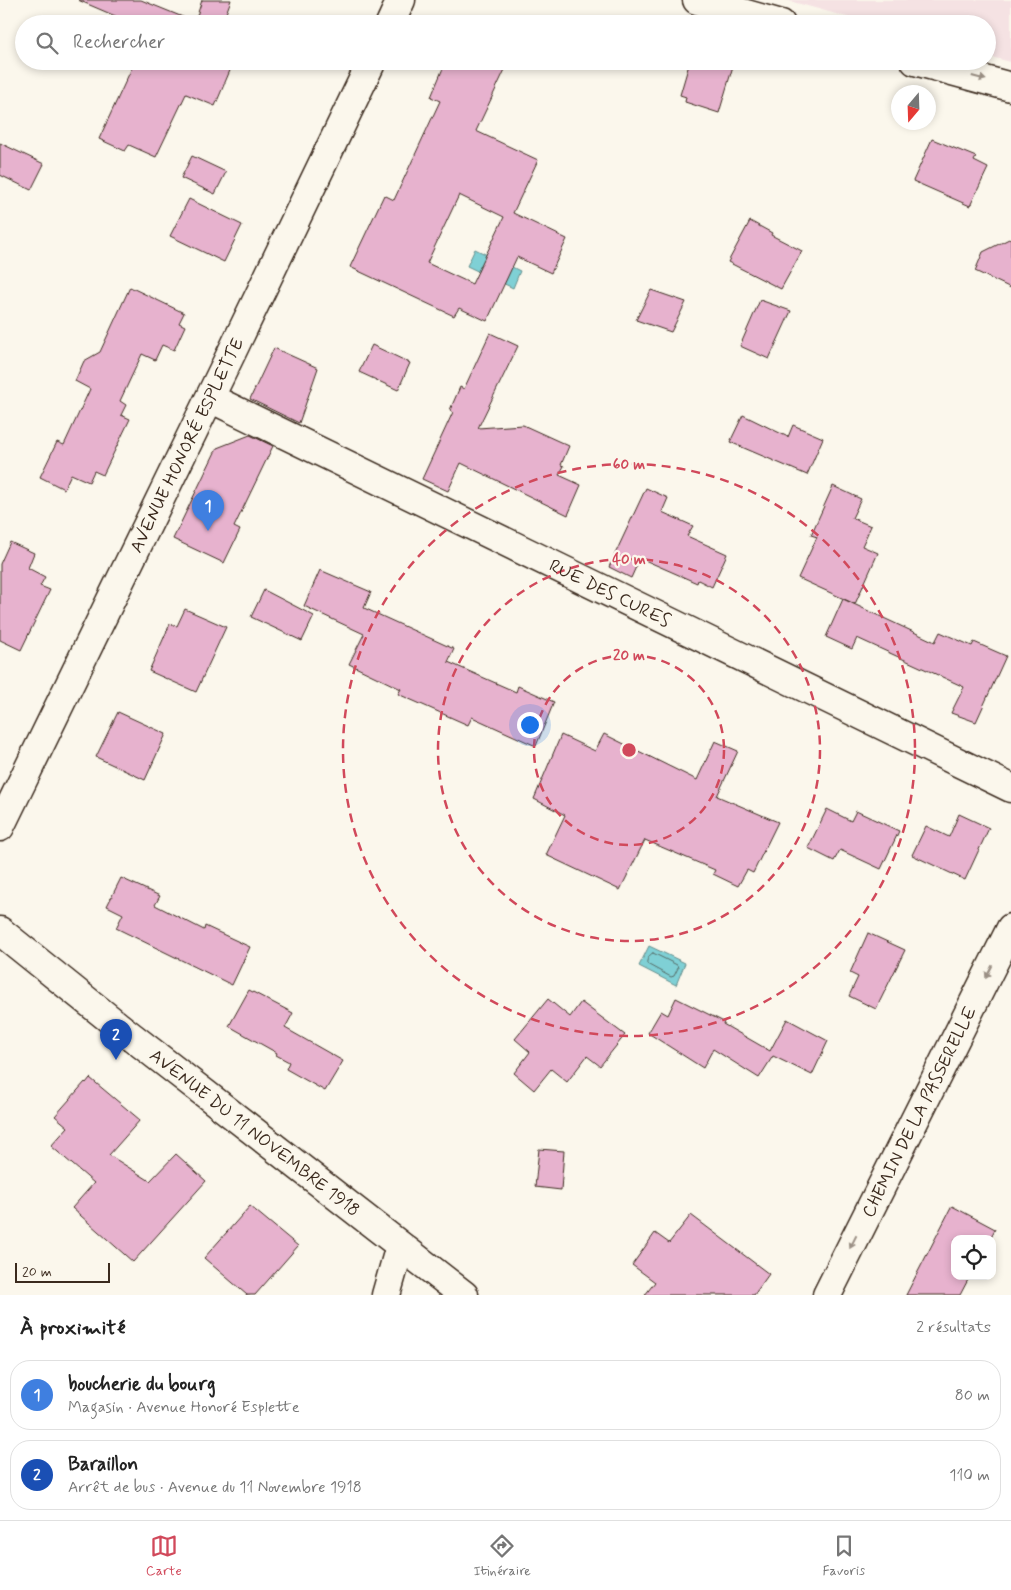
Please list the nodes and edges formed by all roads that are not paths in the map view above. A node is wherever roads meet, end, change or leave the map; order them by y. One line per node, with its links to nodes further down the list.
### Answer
1 (401, 0): 3 (street)
2 (697, 0): 4 (street)
3 (394, 15)
4 (750, 15)
5 (368, 70): 8 (street, AVENUE HONORÉ ESPLETTE)
6 (948, 70): 7 (street, one-way to 7)
7 (1011, 87)
8 (210, 398): 9 (street, RUE DES CURES); 10 (street, AVENUE HONORÉ ESPLETTE)
9 (1011, 788)
10 (0, 827)
11 (1011, 928): 16 (street, CHEMIN DE LA PASSERELLE, one-way to 16)
12 (0, 931): 13 (street, AVENUE DU 11 NOVEMBRE 1918)
13 (400, 1246): 14 (street); 15 (street, AVENUE DU 11 NOVEMBRE 1918)
14 (386, 1295)
15 (464, 1295)
16 (827, 1295)

